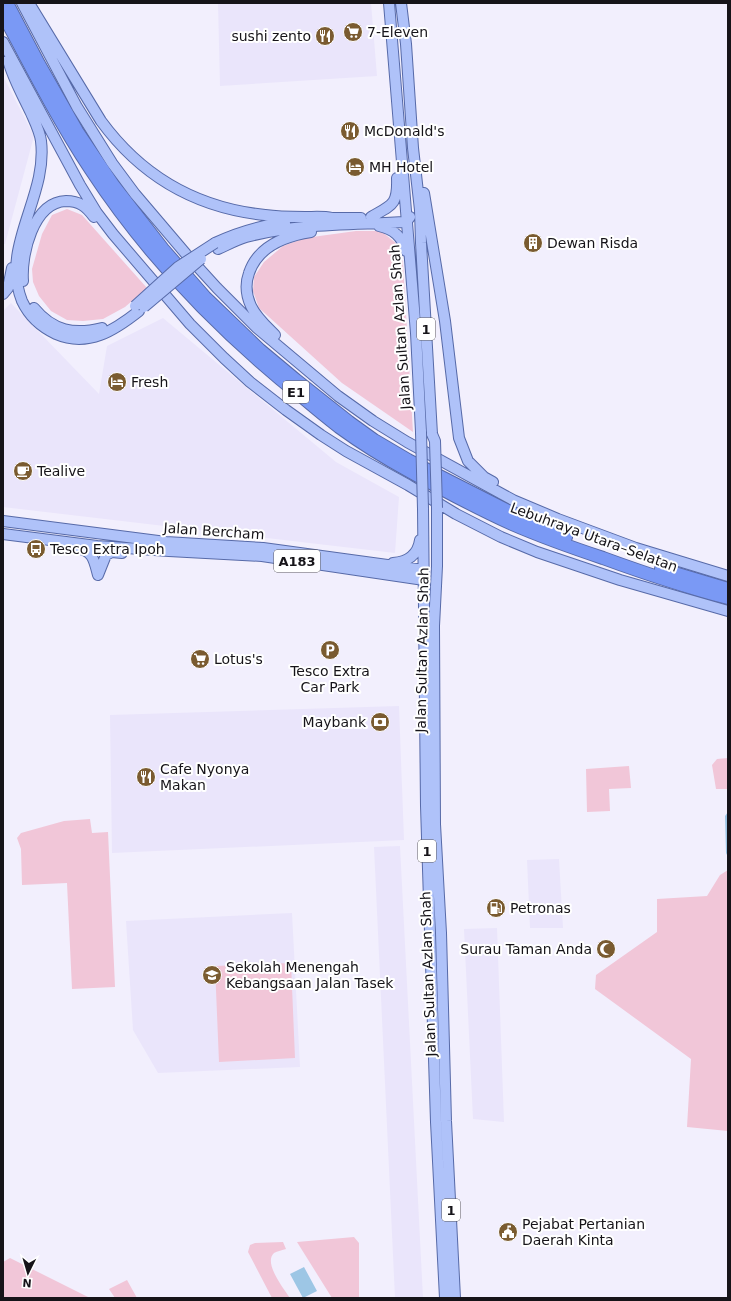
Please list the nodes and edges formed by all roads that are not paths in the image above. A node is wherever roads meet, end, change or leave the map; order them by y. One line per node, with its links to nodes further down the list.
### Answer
1 (8, 3): 36 (highway, Lebuhraya Utara–Selatan / E1)
2 (22, 3): 19 (main road)
3 (29, 3): 12 (main road)
4 (389, 3): 7 (main road, Jalan Sultan Azlan Shah / 1)
5 (401, 3): 9 (main road, Jalan Sultan Azlan Shah / 1); 10 (main road)
6 (3, 14): 38 (highway, Lebuhraya Utara–Selatan / E1)
7 (390, 20): 10 (main road, Jalan Sultan Azlan Shah / 1); 11 (main road)
8 (3, 43): 13 (main road); 15 (main road)
9 (413, 148): 14 (main road, Jalan Sultan Azlan Shah / 1); 21 (main road)
10 (408, 214): 11 (main road); 14 (main road); 16 (main road, Jalan Sultan Azlan Shah / 1)
11 (369, 221): 12 (main road); 16 (main road)
12 (333, 222): 18 (main road, bridge); 19 (main road)
13 (113, 234): 18 (main road); 39 (main road)
14 (421, 243): 20 (main road, Jalan Sultan Azlan Shah / 1, bridge)
15 (17, 250): 17 (main road); 18 (main road)
16 (410, 265): 20 (main road, Jalan Sultan Azlan Shah / 1, bridge)
17 (3, 294)
18 (137, 309)
19 (338, 396): 21 (main road)
20 (431, 508): 23 (main road, Jalan Sultan Azlan Shah / 1); 34 (main road); 37 (main road, Jalan Sultan Azlan Shah / 1)
21 (558, 518): 35 (main road)
22 (3, 521): 24 (main road, Jalan Bercham / A183)
23 (423, 524): 31 (main road); 34 (main road, Jalan Sultan Azlan Shah / 1)
24 (47, 527): 29 (main road); 31 (main road, Jalan Bercham / A183)
25 (3, 529): 28 (main road)
26 (3, 534): 27 (main road, Jalan Bercham / A183)
27 (17, 537): 28 (main road, Jalan Bercham / A183); 32 (main road)
28 (84, 544): 29 (main road, Jalan Bercham / A183)
29 (97, 546): 30 (main road, Jalan Bercham / A183); 32 (main road)
30 (169, 551): 32 (main road); 33 (main road, Jalan Bercham / A183)
31 (320, 556): 34 (main road, Jalan Bercham / A183)
32 (102, 562)
33 (397, 575): 34 (main road, Jalan Bercham / A183); 40 (main road)
34 (425, 575): 37 (main road); 40 (main road, Jalan Sultan Azlan Shah / 1)
35 (728, 576)
36 (728, 589)
37 (436, 595): 42 (main road, Jalan Sultan Azlan Shah / 1)
38 (728, 598)
39 (728, 611)
40 (425, 629): 41 (main road, Jalan Sultan Azlan Shah / 1)
41 (445, 1298)
42 (455, 1298)

